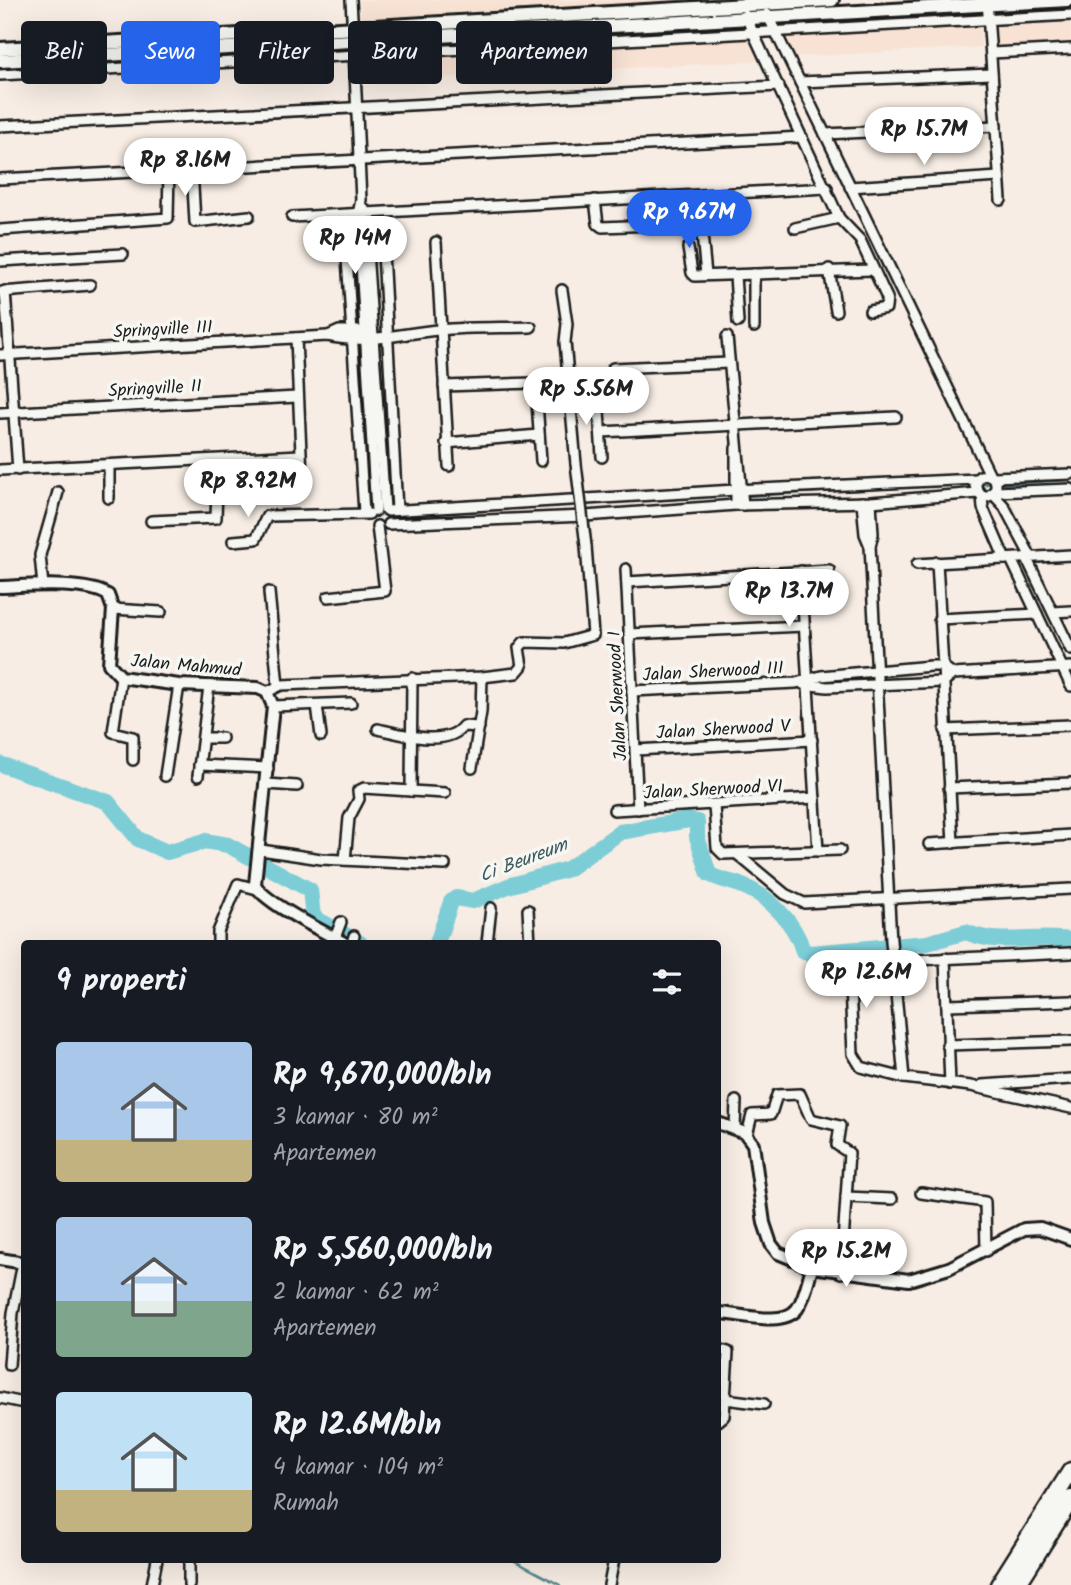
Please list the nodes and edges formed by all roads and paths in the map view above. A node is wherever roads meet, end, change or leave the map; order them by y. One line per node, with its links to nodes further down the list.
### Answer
1 (351, 0): 11 (street)
2 (832, 0): 5 (main road)
3 (1067, 0): 6 (main road)
4 (739, 2): 5 (main road); 9 (street); 13 (main road)
5 (761, 2): 8 (street)
6 (987, 2): 8 (main road); 10 (street)
7 (1071, 15): 10 (street)
8 (769, 17): 9 (main road); 14 (street)
9 (747, 18): 12 (main road); 15 (street)
10 (988, 19): 14 (street); 21 (street)
11 (352, 21)
12 (612, 25)
13 (442, 28)
14 (776, 32): 15 (street); 26 (street)
15 (754, 33): 16 (street); 28 (street)
16 (612, 41)
17 (348, 43): 19 (main road)
18 (348, 44): 22 (main road)
19 (0, 49)
20 (1071, 49): 21 (street)
21 (991, 53): 24 (street)
22 (227, 55): 23 (main road); 25 (street)
23 (0, 61)
24 (992, 74): 26 (street); 31 (street)
25 (0, 75)
26 (800, 82): 32 (street)
27 (356, 84): 29 (street)
28 (779, 86): 29 (street); 33 (street)
29 (357, 107): 30 (street); 34 (street)
30 (0, 126)
31 (996, 126): 32 (street); 37 (street)
32 (825, 134): 39 (street)
33 (802, 137): 34 (street); 40 (street)
34 (359, 161): 35 (street); 43 (street)
35 (192, 169): 36 (street); 44 (street)
36 (169, 170): 38 (street); 50 (street)
37 (999, 177): 39 (street); 42 (street)
38 (0, 179)
39 (850, 187): 51 (street)
40 (827, 188): 41 (street); 46 (street)
41 (596, 200): 43 (street); 48 (street)
42 (1001, 200)
43 (362, 214): 45 (street); 54 (street)
44 (249, 216)
45 (292, 217)
46 (839, 218): 49 (street); 52 (street)
47 (731, 222): 48 (street)
48 (701, 223): 61 (street)
49 (795, 228)
50 (0, 230)
51 (873, 236): 52 (street); 101 (street)
52 (860, 240): 59 (street)
53 (436, 242): 71 (street)
54 (364, 246): 72 (street); 73 (street); 74 (street)
55 (688, 248): 61 (street)
56 (123, 254): 57 (street)
57 (0, 261)
58 (829, 269): 59 (street); 60 (street); 66 (street)
59 (872, 270): 67 (street)
60 (754, 274): 62 (street); 70 (street)
61 (706, 275): 62 (street)
62 (735, 275): 68 (street)
63 (90, 285): 65 (street)
64 (562, 290): 146 (street, bridge)
65 (3, 292): 77 (street)
66 (836, 311)
67 (870, 311)
68 (738, 322)
69 (531, 327): 71 (street, Springville III)
70 (754, 327)
71 (441, 330): 72 (street, Springville III); 81 (street)
72 (386, 334): 74 (street, Springville III); 113 (street)
73 (351, 335): 74 (street, Springville III); 76 (street, Springville III); 113 (street)
74 (368, 335): 113 (street)
75 (727, 337): 79 (street)
76 (296, 338): 77 (street, Springville III); 83 (street)
77 (11, 354): 78 (street, Springville III); 85 (street)
78 (0, 355)
79 (729, 363): 80 (street); 87 (street)
80 (613, 368)
81 (444, 386): 89 (street); 90 (street)
82 (598, 396): 88 (street)
83 (297, 397): 85 (street, Springville II); 91 (street)
84 (0, 413): 85 (street, Springville II)
85 (14, 414): 98 (street)
86 (896, 416): 87 (street)
87 (735, 425): 88 (street); 103 (street)
88 (601, 432): 92 (street)
89 (539, 435): 90 (street); 94 (street)
90 (446, 443): 96 (street)
91 (300, 455): 93 (street); 100 (street)
92 (602, 457)
93 (218, 460): 95 (street); 115 (street)
94 (541, 461)
95 (109, 465): 98 (street); 107 (street)
96 (449, 466)
97 (0, 470): 98 (street)
98 (18, 470)
99 (1071, 474): 101 (street)
100 (302, 476)
101 (986, 477): 103 (street); 105 (street); 106 (street)
102 (1071, 489): 105 (street)
103 (738, 490): 108 (street); 110 (street)
104 (58, 492): 128 (street)
105 (994, 493): 106 (street); 111 (street)
106 (980, 494): 109 (street); 112 (street)
107 (109, 498)
108 (596, 500): 113 (street); 114 (street)
109 (867, 502): 110 (street); 143 (street)
110 (739, 505): 114 (street)
111 (1004, 506): 112 (street); 120 (street)
112 (983, 508): 121 (street)
113 (380, 511): 116 (street); 117 (street); 118 (street)
114 (597, 514): 116 (street)
115 (151, 520)
116 (388, 524): 117 (street)
117 (377, 526): 131 (street)
118 (233, 541)
119 (1071, 555): 120 (street)
120 (1029, 557): 121 (street); 135 (street)
121 (1008, 559): 122 (street); 136 (street)
122 (937, 562): 123 (street); 137 (street)
123 (917, 564)
124 (626, 569): 127 (street, Jalan Sherwood I)
125 (828, 570): 126 (street)
126 (801, 571): 127 (street); 138 (street)
127 (627, 582): 139 (street, Jalan Sherwood I)
128 (43, 586): 129 (street); 132 (street)
129 (0, 587)
130 (269, 592): 153 (street)
131 (328, 597)
132 (113, 609): 134 (street); 145 (street, Jalan Mahmud)
133 (1071, 611): 135 (street)
134 (161, 612)
135 (1053, 612): 140 (street)
136 (1037, 614): 137 (street); 142 (street)
137 (939, 619): 141 (street)
138 (804, 626): 139 (street); 148 (street)
139 (629, 634): 155 (street, Jalan Sherwood I)
140 (1071, 650)
141 (942, 666): 143 (street); 144 (street); 149 (street)
142 (1067, 667): 144 (street); 154 (street)
143 (878, 670): 148 (street); 151 (street)
144 (953, 674): 149 (street)
145 (121, 677): 150 (street, Jalan Mahmud); 170 (street)
146 (482, 677): 147 (street); 161 (street)
147 (412, 678): 153 (street); 165 (street)
148 (808, 682): 151 (street); 155 (street, Jalan Sherwood III); 168 (street)
149 (943, 682): 151 (street); 163 (street)
150 (179, 685): 152 (street, Jalan Mahmud); 174 (street)
151 (879, 685): 197 (street)
152 (209, 686): 156 (street, Jalan Mahmud); 166 (street)
153 (278, 686): 156 (street)
154 (1071, 686)
155 (632, 691): 169 (street, Jalan Sherwood I)
156 (267, 692): 159 (street)
157 (351, 703): 158 (street)
158 (317, 705): 159 (street); 164 (street)
159 (273, 706): 172 (street)
160 (1071, 725): 163 (street)
161 (479, 727): 165 (street); 173 (street)
162 (378, 729): 165 (street)
163 (945, 730): 179 (street)
164 (321, 736)
165 (411, 736): 180 (street)
166 (203, 738): 167 (street); 171 (street)
167 (222, 738)
168 (812, 740): 169 (street, Jalan Sherwood V); 182 (street)
169 (636, 750): 184 (street, Jalan Sherwood I)
170 (133, 760)
171 (199, 765): 172 (street); 175 (street)
172 (268, 768): 177 (street)
173 (472, 768)
174 (165, 776)
175 (198, 776)
176 (1071, 783): 179 (street)
177 (266, 784): 178 (street); 190 (street)
178 (297, 786)
179 (949, 788): 187 (street)
180 (411, 791): 181 (street); 193 (street)
181 (445, 793)
182 (815, 798): 183 (street, Jalan Sherwood VI); 191 (street)
183 (714, 805): 184 (street, Jalan Sherwood VI); 192 (street)
184 (638, 809): 185 (street, Jalan Sherwood VI)
185 (614, 810)
186 (1071, 835): 187 (street)
187 (953, 843): 188 (street)
188 (929, 844)
189 (840, 850): 191 (street)
190 (260, 851): 193 (street); 195 (street)
191 (818, 851): 192 (street)
192 (737, 854): 197 (street)
193 (345, 860): 194 (street)
194 (445, 865)
195 (257, 889): 200 (street); 201 (street)
196 (1071, 889): 197 (street)
197 (890, 898): 205 (street)
198 (491, 908): 202 (street)
199 (528, 910): 203 (street)
200 (339, 933)
201 (218, 940)
202 (487, 940)
203 (530, 940)
204 (1071, 953): 206 (street)
205 (893, 956): 206 (street); 211 (street); 211 (street)
206 (945, 958): 208 (street)
207 (1071, 1001): 208 (street)
208 (947, 1005): 210 (street)
209 (1071, 1041): 210 (street)
210 (947, 1045): 213 (street)
211 (904, 1078): 213 (street)
212 (1071, 1079): 214 (street)
213 (950, 1084): 214 (street)
214 (971, 1086): 216 (street)
215 (736, 1101): 218 (street)
216 (1071, 1108)
217 (721, 1124): 218 (street)
218 (734, 1128): 219 (street)
219 (755, 1141): 221 (street); 227 (street)
220 (921, 1193): 224 (street)
221 (846, 1197): 222 (street); 228 (street)
222 (892, 1199)
223 (1071, 1239): 224 (street)
224 (986, 1251): 228 (street)
225 (0, 1259): 226 (street)
226 (21, 1262)
227 (812, 1267): 228 (street); 230 (street)
228 (841, 1273)
229 (21, 1283): 232 (street)
230 (721, 1313)
231 (721, 1350): 234 (street)
232 (9, 1365)
233 (0, 1398): 235 (street)
234 (725, 1399): 236 (street); 237 (street)
235 (19, 1402)
236 (764, 1404)
237 (721, 1418)
238 (1071, 1471): 246 (highway)
239 (1071, 1499): 247 (highway)
240 (156, 1563): 243 (street)
241 (189, 1563): 244 (street)
242 (613, 1563): 245 (street)
243 (152, 1585)
244 (189, 1585)
245 (609, 1585)
246 (999, 1585)
247 (1017, 1585)

